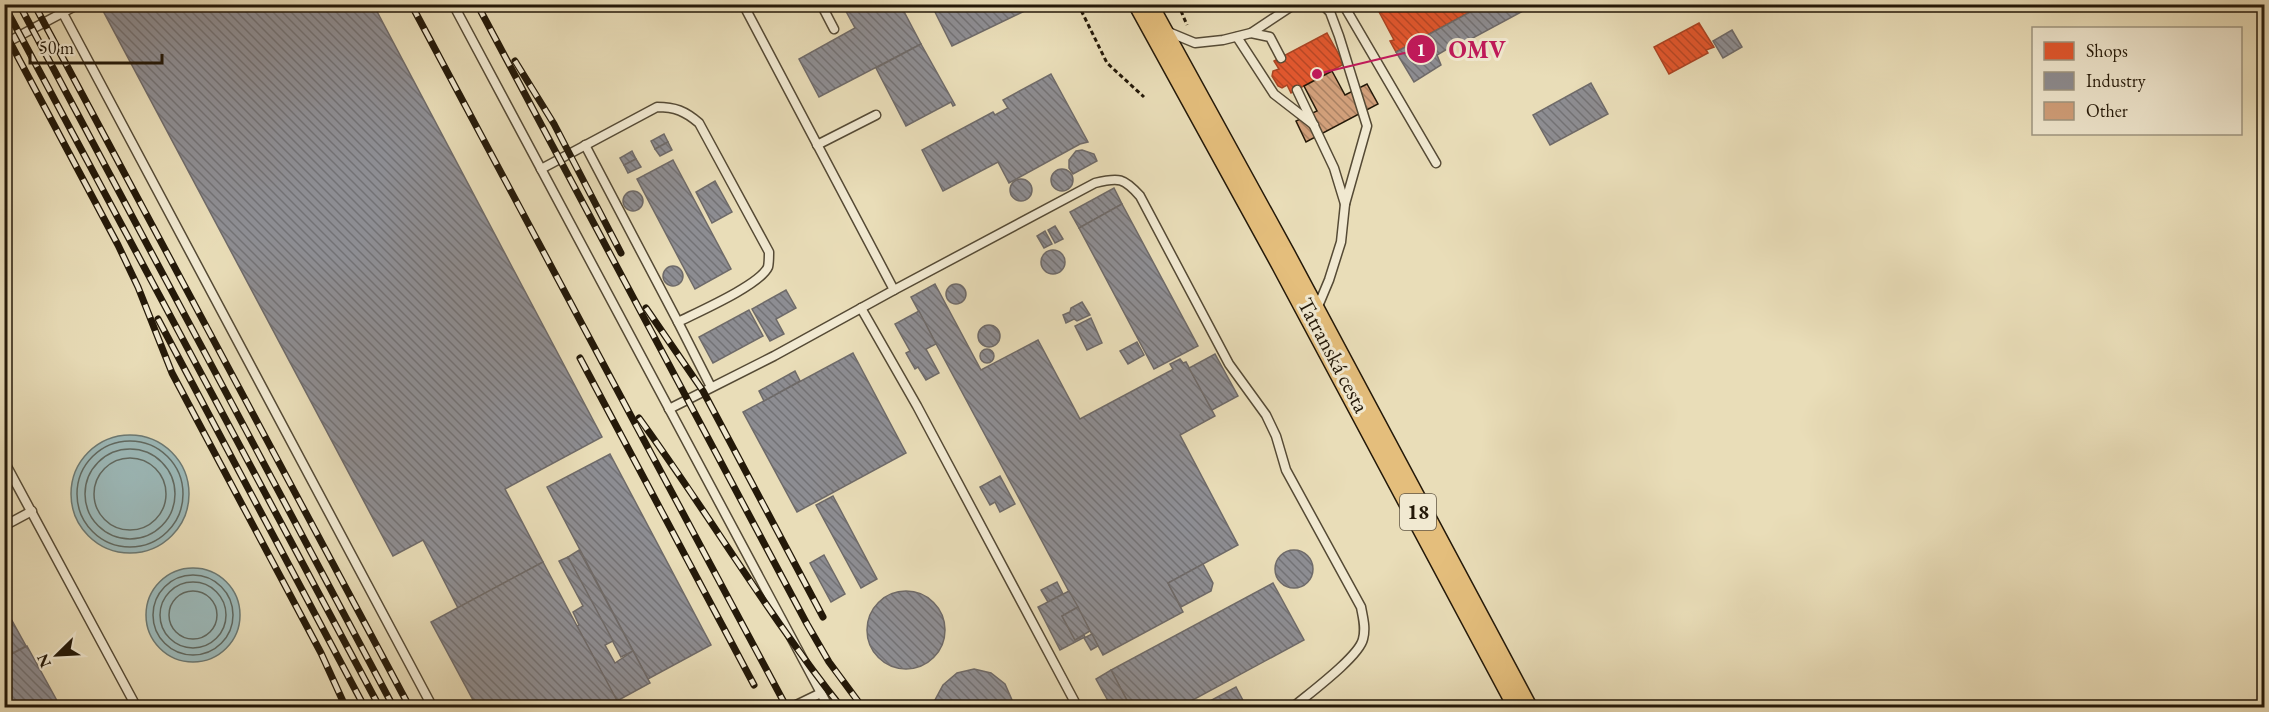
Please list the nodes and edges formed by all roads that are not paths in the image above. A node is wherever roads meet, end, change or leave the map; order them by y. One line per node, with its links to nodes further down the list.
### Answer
1 (58, 4): 9 (lane)
2 (79, 4): 9 (lane)
3 (453, 4): 22 (lane)
4 (742, 4): 20 (lane)
5 (821, 4): 11 (lane)
6 (1295, 4): 12 (lane)
7 (1322, 4): 23 (lane)
8 (1343, 4): 21 (lane)
9 (62, 13): 14 (lane); 35 (lane)
10 (1149, 16): 13 (lane); 26 (main road, Tatranská cesta / 18)
11 (834, 29)
12 (1251, 33): 13 (lane); 15 (lane)
13 (1237, 37): 18 (lane)
14 (4, 44)
15 (1281, 58)
16 (1297, 90): 18 (lane)
17 (876, 115): 20 (lane)
18 (1316, 127): 23 (lane)
19 (585, 145): 22 (lane); 27 (lane); 27 (lane)
20 (817, 146): 24 (lane)
21 (1436, 163)
22 (541, 169): 29 (lane)
23 (1345, 204): 26 (lane)
24 (894, 290): 25 (lane); 39 (lane)
25 (861, 308): 28 (lane); 38 (lane)
26 (1314, 317): 40 (main road, Tatranská cesta / 18)
27 (678, 322): 28 (lane)
28 (711, 387): 29 (lane)
29 (669, 409): 33 (lane)
30 (4, 460): 31 (lane)
31 (32, 511): 32 (lane); 34 (lane)
32 (4, 526)
33 (821, 693): 36 (lane); 37 (lane)
34 (136, 708)
35 (433, 708)
36 (790, 708)
37 (829, 708)
38 (1078, 708)
39 (1292, 708)
40 (1523, 708)

